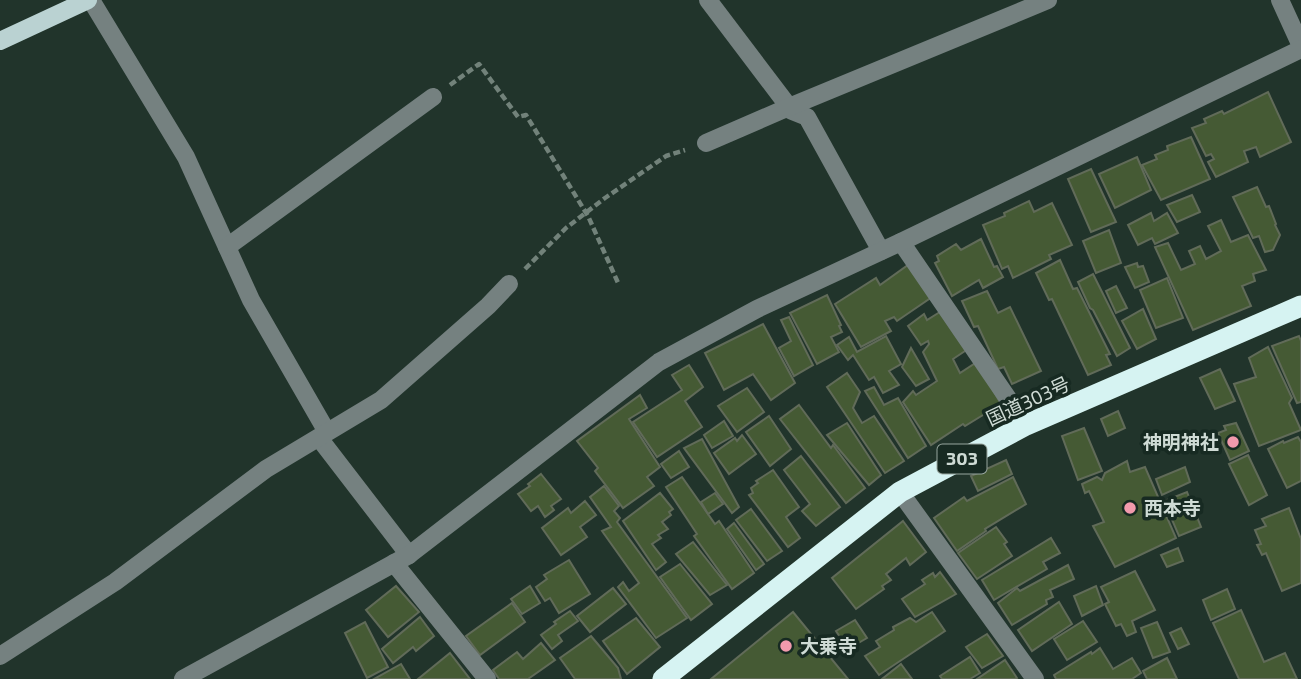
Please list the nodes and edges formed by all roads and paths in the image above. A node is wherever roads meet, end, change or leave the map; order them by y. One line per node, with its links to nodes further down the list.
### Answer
1 (89, 0): 5 (main road); 12 (street)
2 (708, 0): 8 (street)
3 (1048, 0): 8 (street)
4 (1280, 0): 6 (street)
5 (0, 41)
6 (1301, 48): 11 (street)
7 (432, 97): 10 (path); 12 (street)
8 (789, 107): 9 (street); 13 (street)
9 (706, 143): 10 (path)
10 (586, 214): 14 (path); 15 (path)
11 (901, 242): 13 (street); 17 (street)
12 (227, 247): 18 (street)
13 (881, 251): 20 (street)
14 (509, 284): 18 (street)
15 (618, 285)
16 (1301, 306): 17 (highway, 国道303号 / 303)
17 (1026, 425): 19 (highway, 国道303号 / 303)
18 (323, 435): 20 (street); 21 (street)
19 (900, 492): 24 (highway, 国道303号 / 303); 25 (street)
20 (401, 559): 22 (street); 23 (street)
21 (0, 656)
22 (183, 679)
23 (487, 679)
24 (663, 679)
25 (1035, 679)

